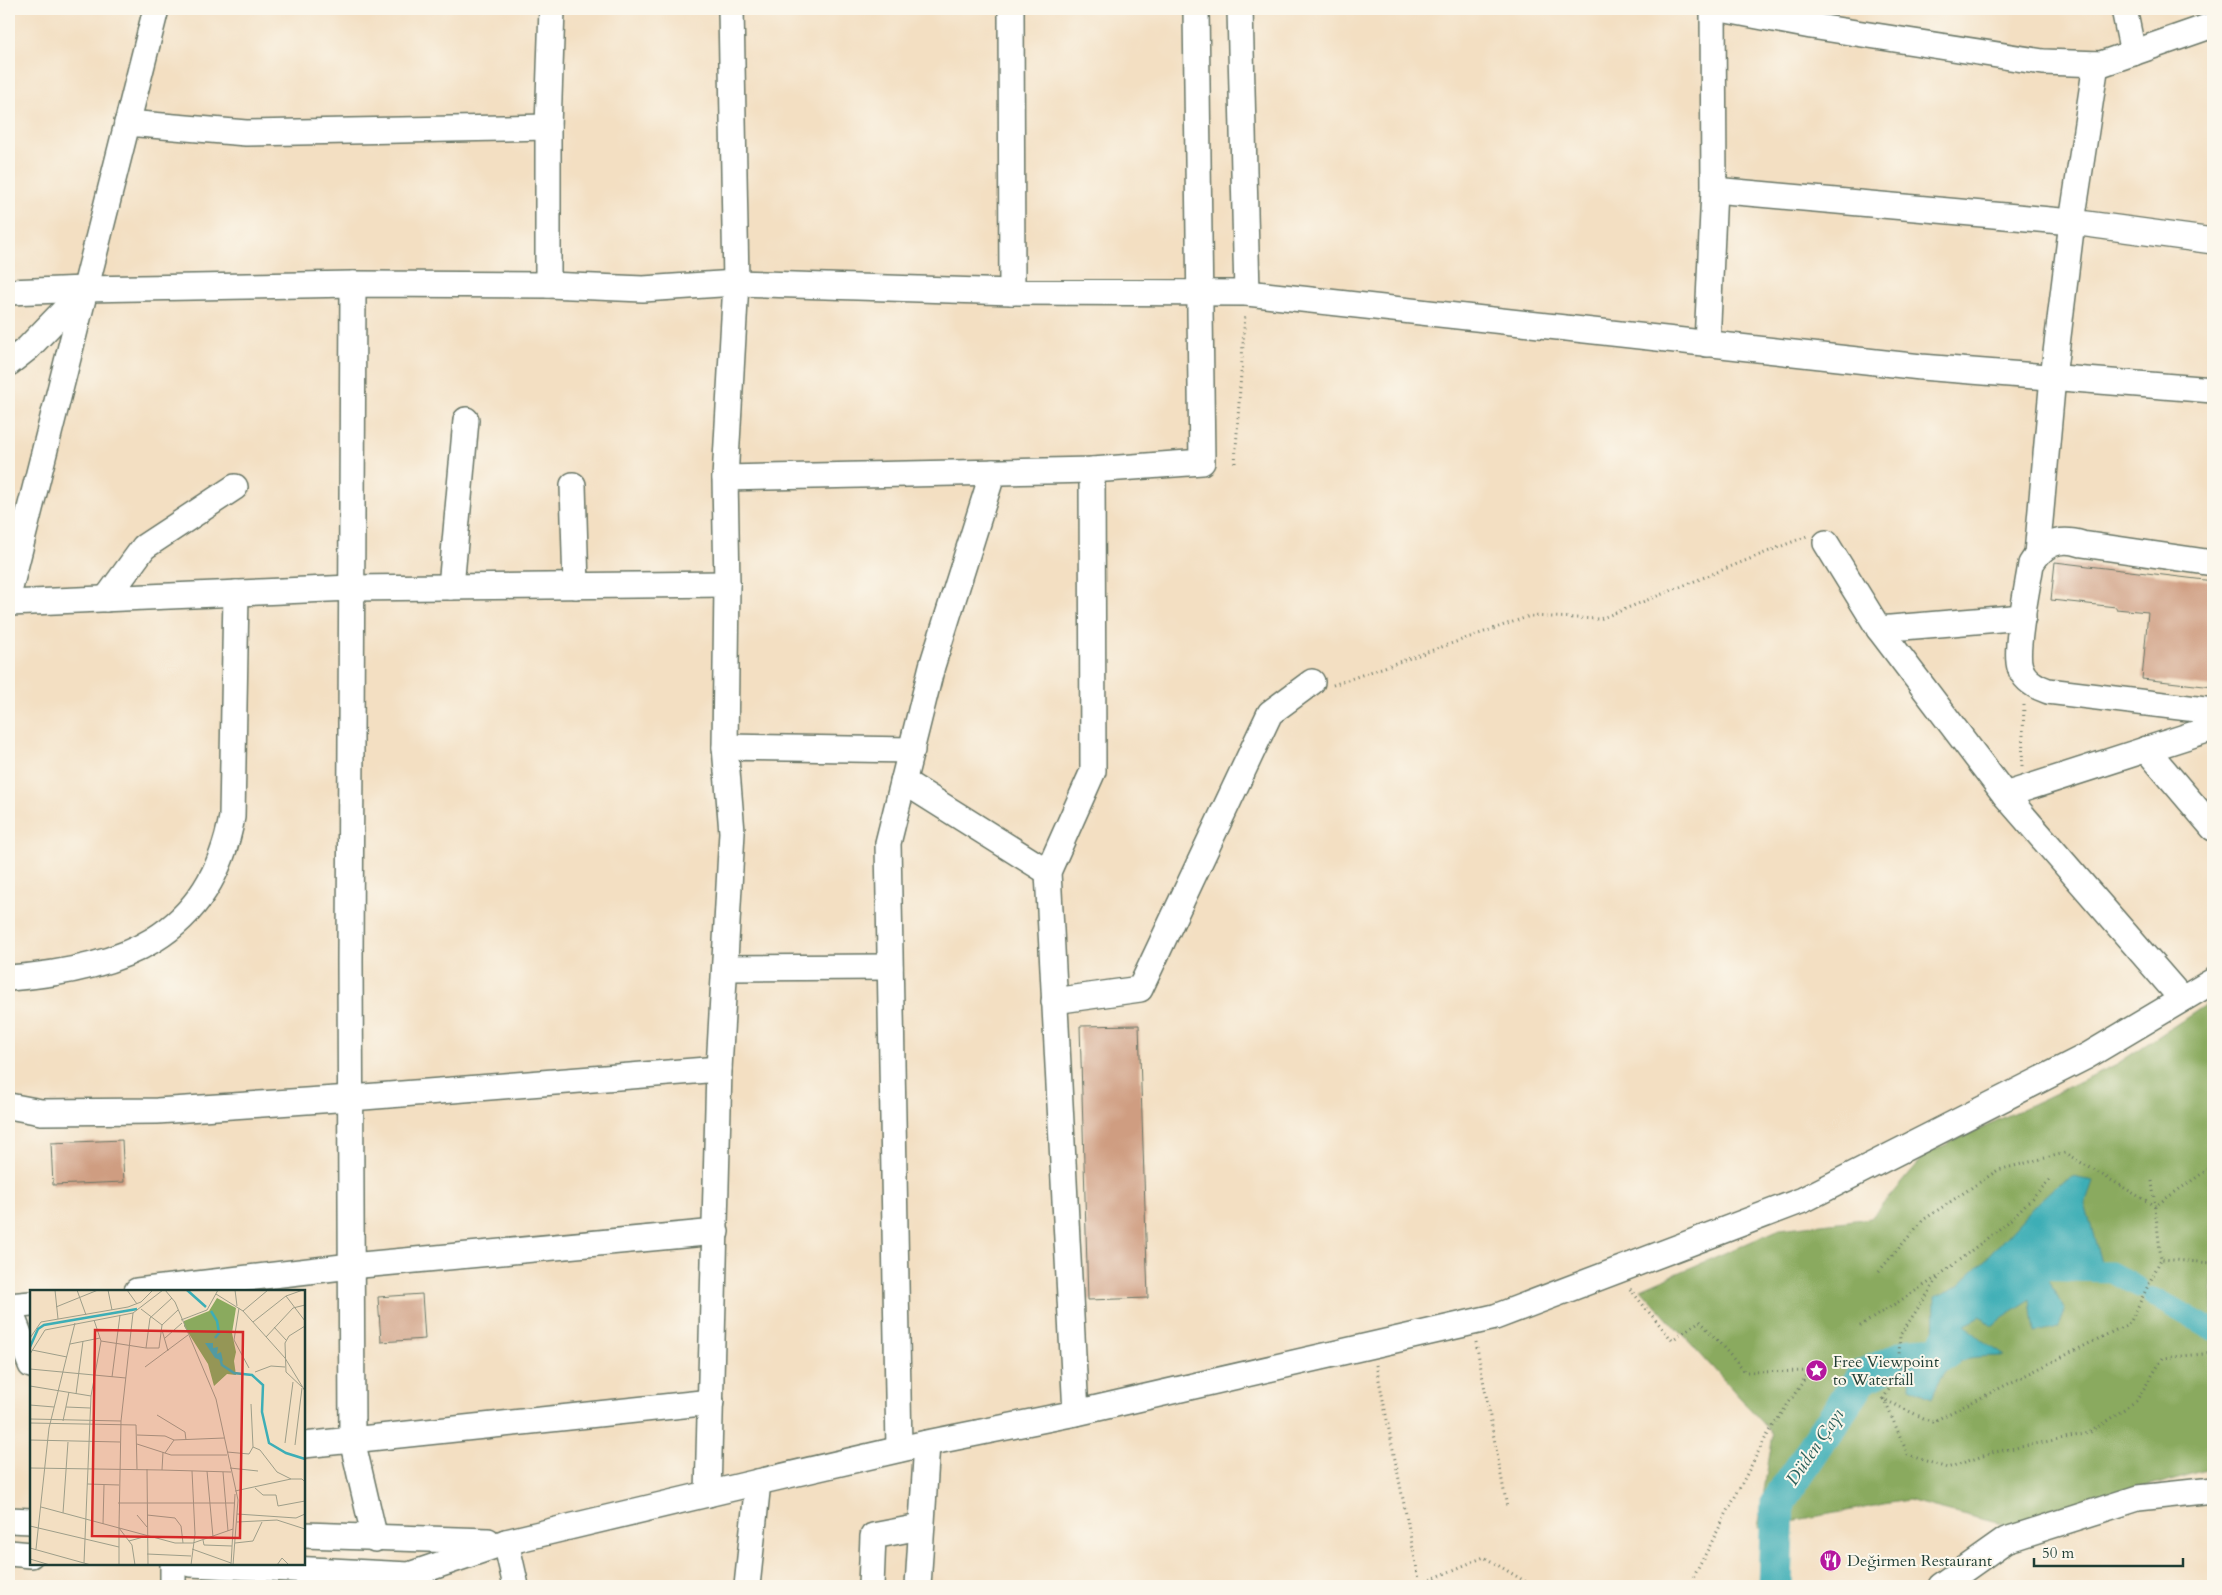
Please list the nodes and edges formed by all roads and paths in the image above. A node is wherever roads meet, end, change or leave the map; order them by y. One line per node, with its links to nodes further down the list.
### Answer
1 (156, 9): 13 (street)
2 (552, 9): 14 (street)
3 (731, 9): 18 (street)
4 (1011, 9): 24 (street)
5 (1196, 9): 22 (street)
6 (1240, 9): 25 (street)
7 (1713, 9): 15 (street)
8 (1721, 9): 12 (street)
9 (2124, 9): 11 (street)
10 (2213, 25): 11 (street)
11 (2133, 53): 12 (street)
12 (2096, 64): 16 (street)
13 (127, 123): 14 (street); 21 (street)
14 (548, 127): 20 (street)
15 (1714, 190): 16 (street); 26 (street)
16 (2072, 222): 17 (street); 28 (street)
17 (2213, 241)
18 (736, 283): 20 (street); 24 (street); 34 (street)
19 (353, 284): 20 (street); 21 (street); 43 (street)
20 (548, 285)
21 (85, 289): 23 (street); 27 (street); 44 (street)
22 (1200, 291): 24 (street); 25 (street); 32 (street)
23 (9, 292)
24 (1012, 292)
25 (1247, 292): 26 (street); 31 (path)
26 (1707, 344): 28 (street)
27 (9, 363)
28 (2053, 377): 29 (street); 38 (street)
29 (2213, 390)
30 (466, 420): 42 (street)
31 (1236, 463)
32 (1092, 470): 33 (street); 60 (street)
33 (993, 472): 34 (street); 56 (street)
34 (725, 478): 40 (street)
35 (573, 485): 41 (street)
36 (235, 487): 46 (street)
37 (1826, 543): 49 (street); 51 (path)
38 (2037, 554): 39 (street); 48 (street)
39 (2213, 564)
40 (727, 584): 41 (street); 54 (street)
41 (576, 586): 42 (street)
42 (451, 587): 43 (street)
43 (351, 588): 45 (street); 68 (street)
44 (9, 592)
45 (236, 593): 46 (street); 63 (street)
46 (106, 599): 47 (street)
47 (9, 603)
48 (2023, 617): 49 (street); 50 (street)
49 (1880, 629): 58 (street)
50 (2026, 678): 52 (street); 58 (path)
51 (1312, 682): 66 (street)
52 (2213, 711)
53 (2213, 728): 55 (street)
54 (725, 747): 56 (street); 62 (street)
55 (2146, 749): 58 (street); 59 (street)
56 (912, 750): 57 (street)
57 (904, 780): 60 (street); 61 (street)
58 (2013, 792): 65 (street)
59 (2213, 828)
60 (1048, 872): 66 (street)
61 (890, 967): 62 (street); 97 (street)
62 (724, 968): 67 (street)
63 (9, 978)
64 (2213, 981): 65 (street)
65 (2182, 1000): 78 (street)
66 (1054, 1002): 93 (street)
67 (719, 1069): 68 (street); 74 (street)
68 (352, 1098): 69 (street); 77 (street)
69 (9, 1106)
70 (2213, 1166): 73 (path)
71 (2050, 1180): 80 (path)
72 (2152, 1181): 73 (path)
73 (2155, 1206): 75 (path); 79 (path)
74 (716, 1232): 77 (street); 92 (street)
75 (2161, 1259): 76 (path); 91 (path)
76 (2213, 1263)
77 (351, 1266): 81 (street); 94 (street)
78 (1615, 1271): 84 (street); 89 (path)
79 (1879, 1271)
80 (1941, 1274): 85 (path); 91 (path)
81 (146, 1290)
82 (30, 1304): 83 (street)
83 (9, 1307): 88 (street)
84 (1472, 1322): 86 (street); 101 (path)
85 (1860, 1326)
86 (1372, 1345): 93 (street); 118 (path)
87 (2213, 1353): 91 (path)
88 (30, 1362)
89 (1810, 1371): 90 (path); 119 (path)
90 (1817, 1371)
91 (1883, 1399)
92 (711, 1402): 94 (street); 100 (street)
93 (1076, 1413): 95 (street)
94 (352, 1440): 96 (street); 106 (street)
95 (927, 1443): 97 (street); 104 (street)
96 (305, 1445)
97 (899, 1449): 98 (street)
98 (758, 1482): 100 (street); 115 (street)
99 (2213, 1490): 120 (street)
100 (708, 1494): 107 (street)
101 (1507, 1507)
102 (9, 1520): 103 (street)
103 (30, 1521)
104 (920, 1527): 116 (street); 117 (street)
105 (305, 1535): 106 (street)
106 (375, 1539): 107 (street)
107 (506, 1542): 112 (street); 114 (street)
108 (9, 1554): 109 (street)
109 (30, 1555)
110 (173, 1565): 113 (street)
111 (197, 1565): 112 (street)
112 (266, 1576)
113 (173, 1586)
114 (516, 1586)
115 (747, 1586)
116 (871, 1586)
117 (918, 1586)
118 (1533, 1586)
119 (1690, 1586)
120 (1941, 1586)

